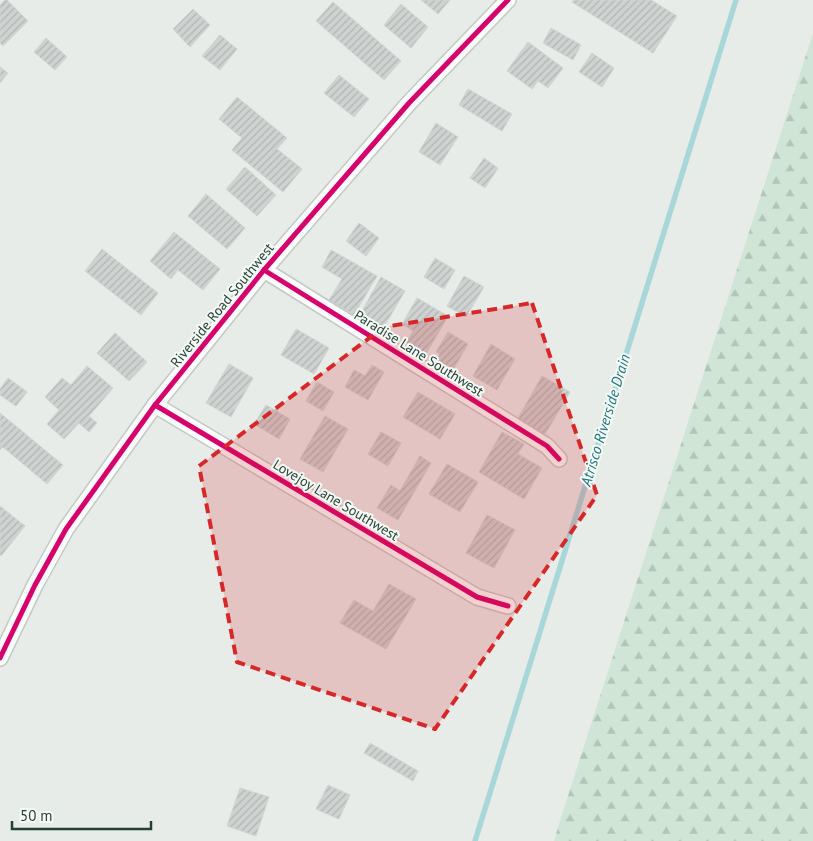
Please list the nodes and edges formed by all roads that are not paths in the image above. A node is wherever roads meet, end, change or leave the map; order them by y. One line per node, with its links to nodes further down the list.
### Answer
1 (508, 0): 2 (street, Riverside Road Southwest)
2 (264, 270): 3 (street, Riverside Road Southwest); 4 (street, Paradise Lane Southwest)
3 (155, 405): 5 (street, Lovejoy Lane Southwest); 6 (street, Riverside Road Southwest)
4 (560, 459)
5 (508, 606)
6 (0, 658)

